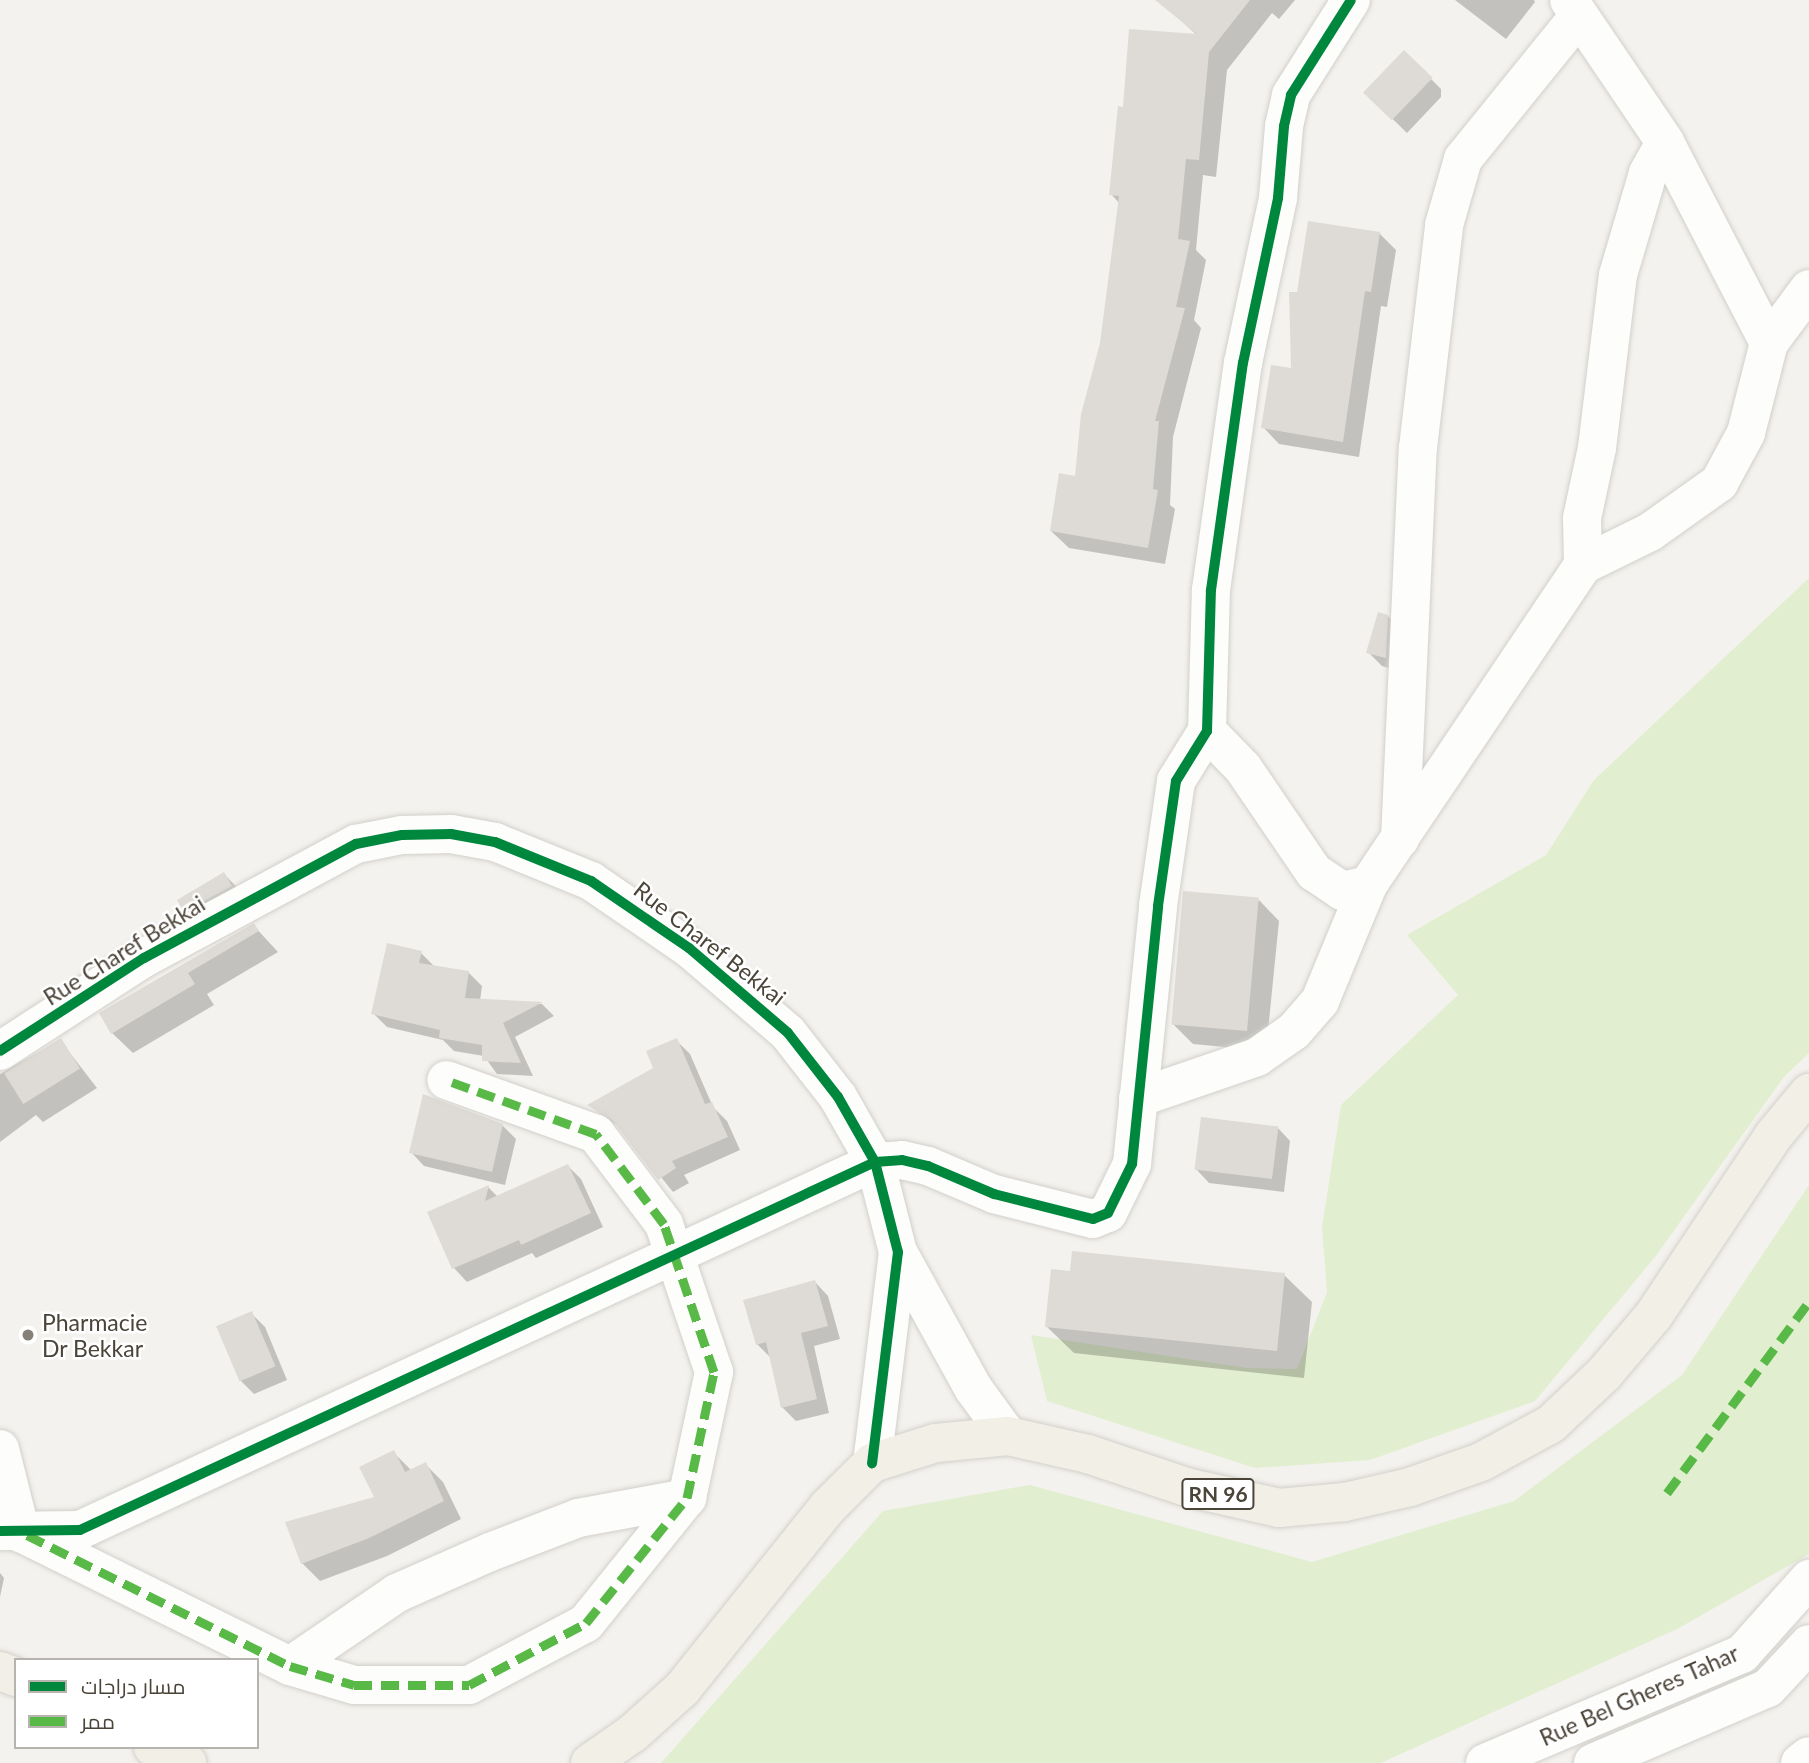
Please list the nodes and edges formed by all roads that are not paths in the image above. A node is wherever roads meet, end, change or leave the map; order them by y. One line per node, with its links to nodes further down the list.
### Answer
1 (1351, 0): 7 (street)
2 (1574, 8): 3 (street); 8 (street)
3 (1665, 142): 5 (street); 6 (street)
4 (1809, 289): 5 (street)
5 (1769, 343): 6 (street)
6 (1583, 565): 8 (street)
7 (1207, 731): 9 (street); 13 (street)
8 (1400, 839): 9 (street)
9 (1368, 884): 13 (street)
10 (0, 1051): 14 (street, Rue Charef Bekkai)
11 (446, 1080): 15 (street)
12 (1809, 1093): 17 (main road, RN 96)
13 (1138, 1098): 14 (street)
14 (875, 1162): 15 (street); 16 (street, Rue Charef Bekkai)
15 (678, 1255): 20 (street); 22 (street)
16 (904, 1275): 17 (street); 19 (street, Rue Charef Bekkai)
17 (1008, 1436): 19 (main road, RN 96)
18 (0, 1450): 21 (street)
19 (872, 1462): 30 (main road, RN 96)
20 (687, 1498): 26 (street); 26 (street)
21 (9, 1524): 22 (street); 23 (street)
22 (80, 1530): 23 (street)
23 (100, 1569): 26 (street)
24 (1809, 1579): 31 (street, Rue Bel Gheres Tahar)
25 (1809, 1644): 32 (street, Rue Bel Gheres Tahar)
26 (290, 1666)
27 (157, 1749): 29 (main road)
28 (1809, 1756): 33 (street)
29 (187, 1763)
30 (590, 1763)
31 (1485, 1763)
32 (1593, 1763)
33 (1800, 1763)

